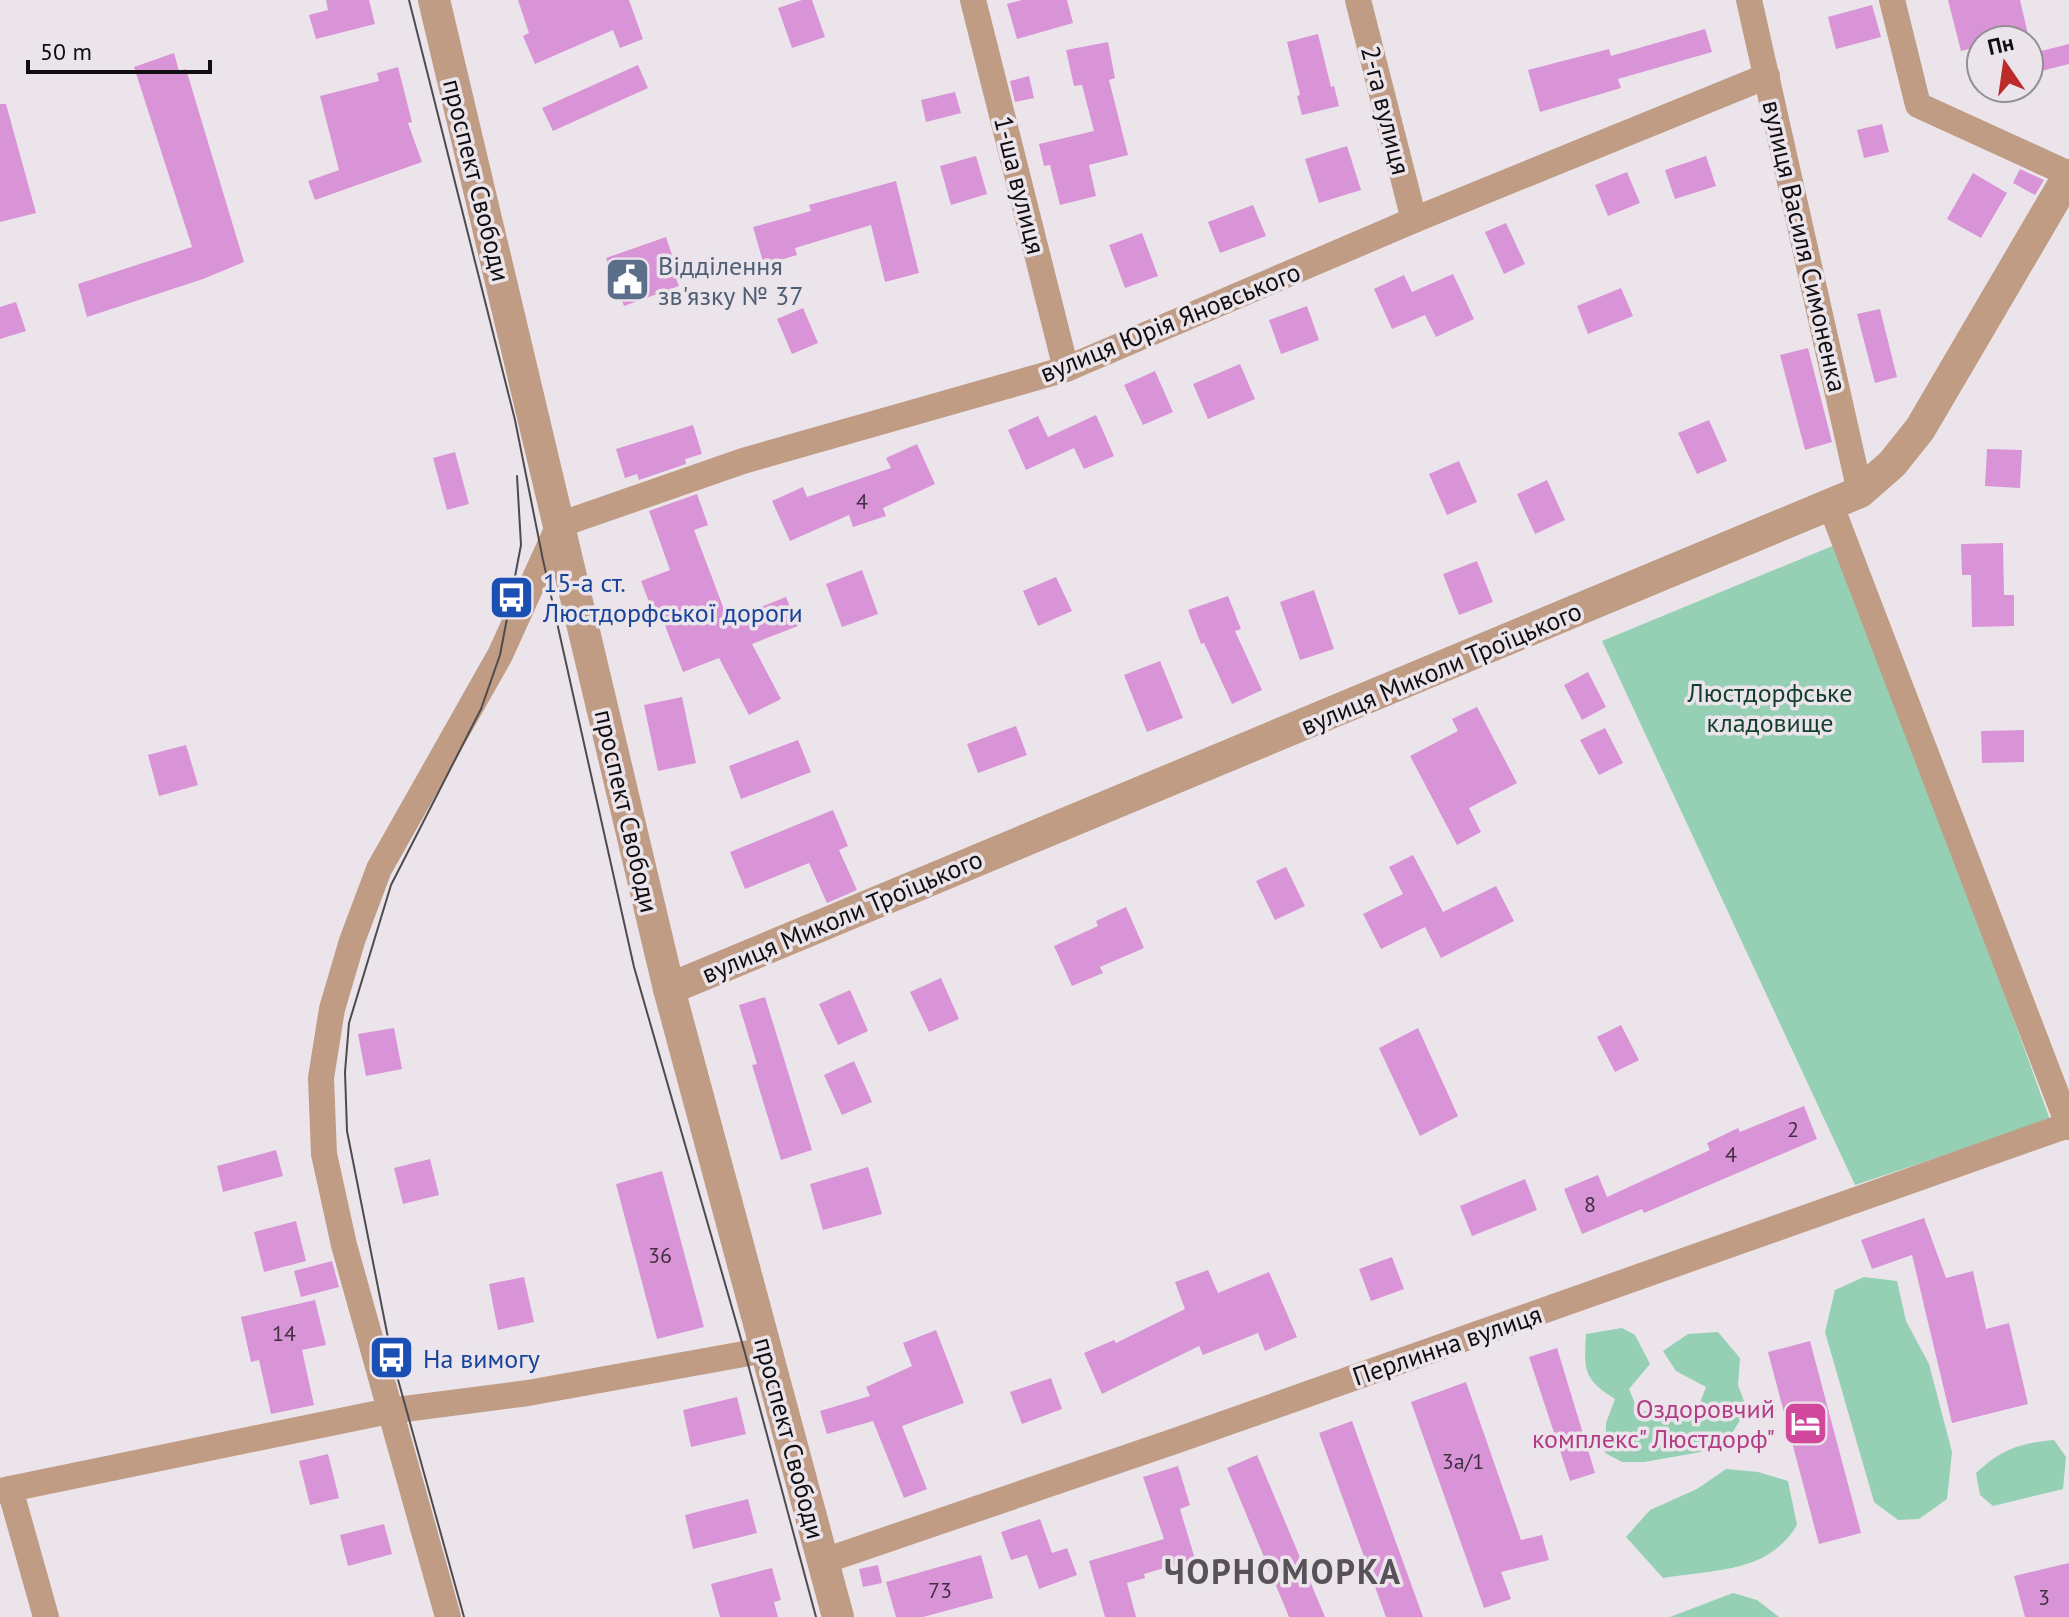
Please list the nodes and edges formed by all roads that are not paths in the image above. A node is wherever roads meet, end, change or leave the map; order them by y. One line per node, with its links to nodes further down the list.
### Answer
1 (434, 0): 12 (street, проспект Свободи)
2 (973, 0): 9 (street, 1-ша вулиця)
3 (1358, 0): 8 (street, 2-га вулиця)
4 (1749, 0): 6 (street, вулиця Василя Симоненка)
5 (1892, 0): 7 (street)
6 (1767, 76): 8 (street, вулиця Юрія Яновського); 10 (street, вулиця Василя Симоненка)
7 (2068, 180): 10 (street, вулиця Миколи Троїцького)
8 (1414, 220): 9 (street, вулиця Юрія Яновського)
9 (1066, 369): 12 (street, вулиця Юрія Яновського)
10 (1860, 492): 11 (street, вулиця Миколи Троїцького)
11 (1831, 506): 13 (street, вулиця Миколи Троїцького); 14 (street)
12 (559, 525): 13 (street, проспект Свободи); 16 (street)
13 (669, 989): 15 (street, проспект Свободи)
14 (2069, 1126): 18 (street, Перлинна вулиця)
15 (766, 1350): 16 (street); 18 (street, проспект Свободи)
16 (389, 1411): 17 (street); 20 (street)
17 (5, 1490): 19 (street)
18 (824, 1561): 21 (street, проспект Свободи)
19 (46, 1617)
20 (448, 1617)
21 (838, 1617)

